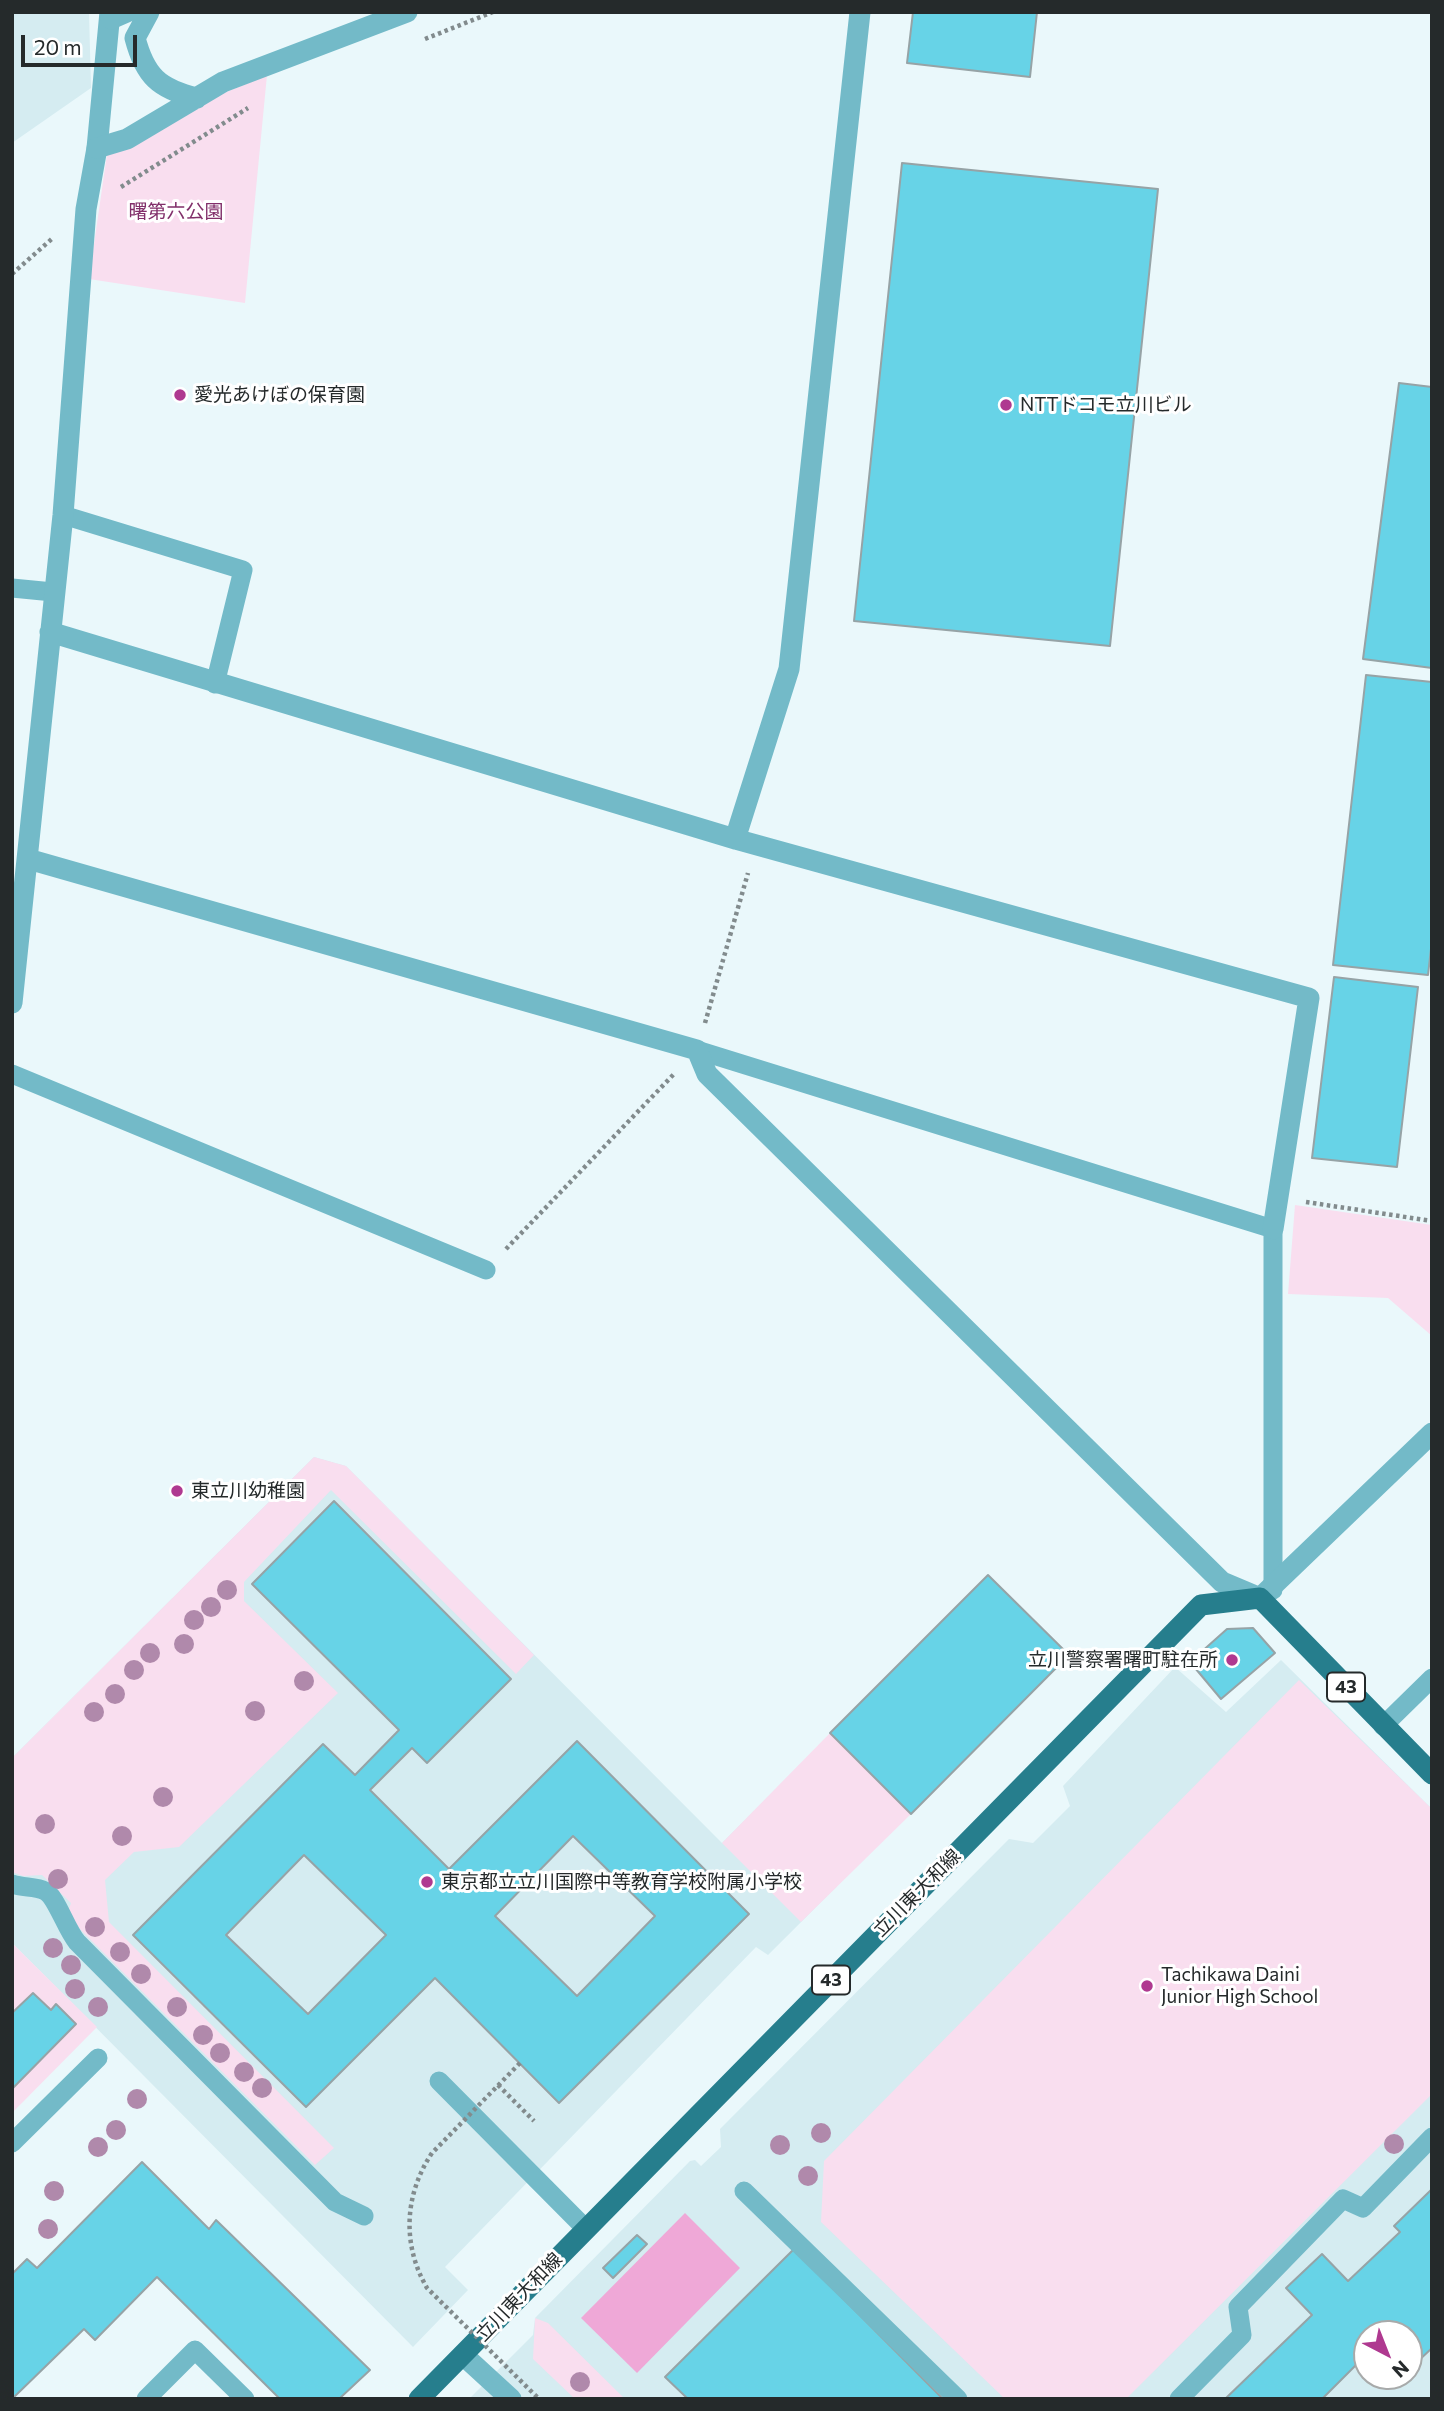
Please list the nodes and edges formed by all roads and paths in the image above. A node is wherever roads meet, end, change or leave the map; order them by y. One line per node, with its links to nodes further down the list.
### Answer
1 (149, 12): 7 (street)
2 (407, 12): 7 (street)
3 (493, 12): 6 (path)
4 (860, 12): 17 (street)
5 (116, 14): 9 (street)
6 (415, 43)
7 (197, 98): 9 (street)
8 (260, 103): 10 (path)
9 (97, 148): 10 (street)
10 (88, 202): 11 (path); 12 (street)
11 (12, 274)
12 (63, 515): 14 (street); 16 (lane)
13 (12, 588): 14 (lane)
14 (53, 592): 15 (street)
15 (50, 632): 16 (street); 18 (street)
16 (215, 684): 17 (street)
17 (746, 842): 20 (path); 22 (street)
18 (28, 859): 19 (street); 20 (street)
19 (12, 1003)
20 (697, 1050): 24 (lane); 25 (path); 27 (street)
21 (12, 1074): 25 (lane)
22 (1277, 1197): 23 (path); 24 (street)
23 (1432, 1221)
24 (1273, 1229): 27 (lane)
25 (486, 1270)
26 (1432, 1433): 27 (street)
27 (1267, 1594): 29 (main road, 43); 41 (main road, 立川東大和線 / 43)
28 (1432, 1678): 29 (lane)
29 (1384, 1726): 30 (main road, 43)
30 (1432, 1774)
31 (12, 1884): 40 (lane)
32 (98, 2058): 38 (lane)
33 (520, 2063): 35 (path, bridge)
34 (439, 2081): 41 (lane)
35 (498, 2085): 36 (path); 47 (path, bridge)
36 (534, 2121)
37 (1432, 2137): 49 (lane)
38 (12, 2143)
39 (744, 2191): 48 (lane)
40 (364, 2216)
41 (586, 2229): 42 (main road, 立川東大和線 / 43)
42 (463, 2355): 45 (main road, 立川東大和線 / 43); 46 (street)
43 (146, 2399): 44 (lane)
44 (245, 2399)
45 (419, 2399)
46 (511, 2399)
47 (539, 2399)
48 (958, 2399)
49 (1179, 2399)

